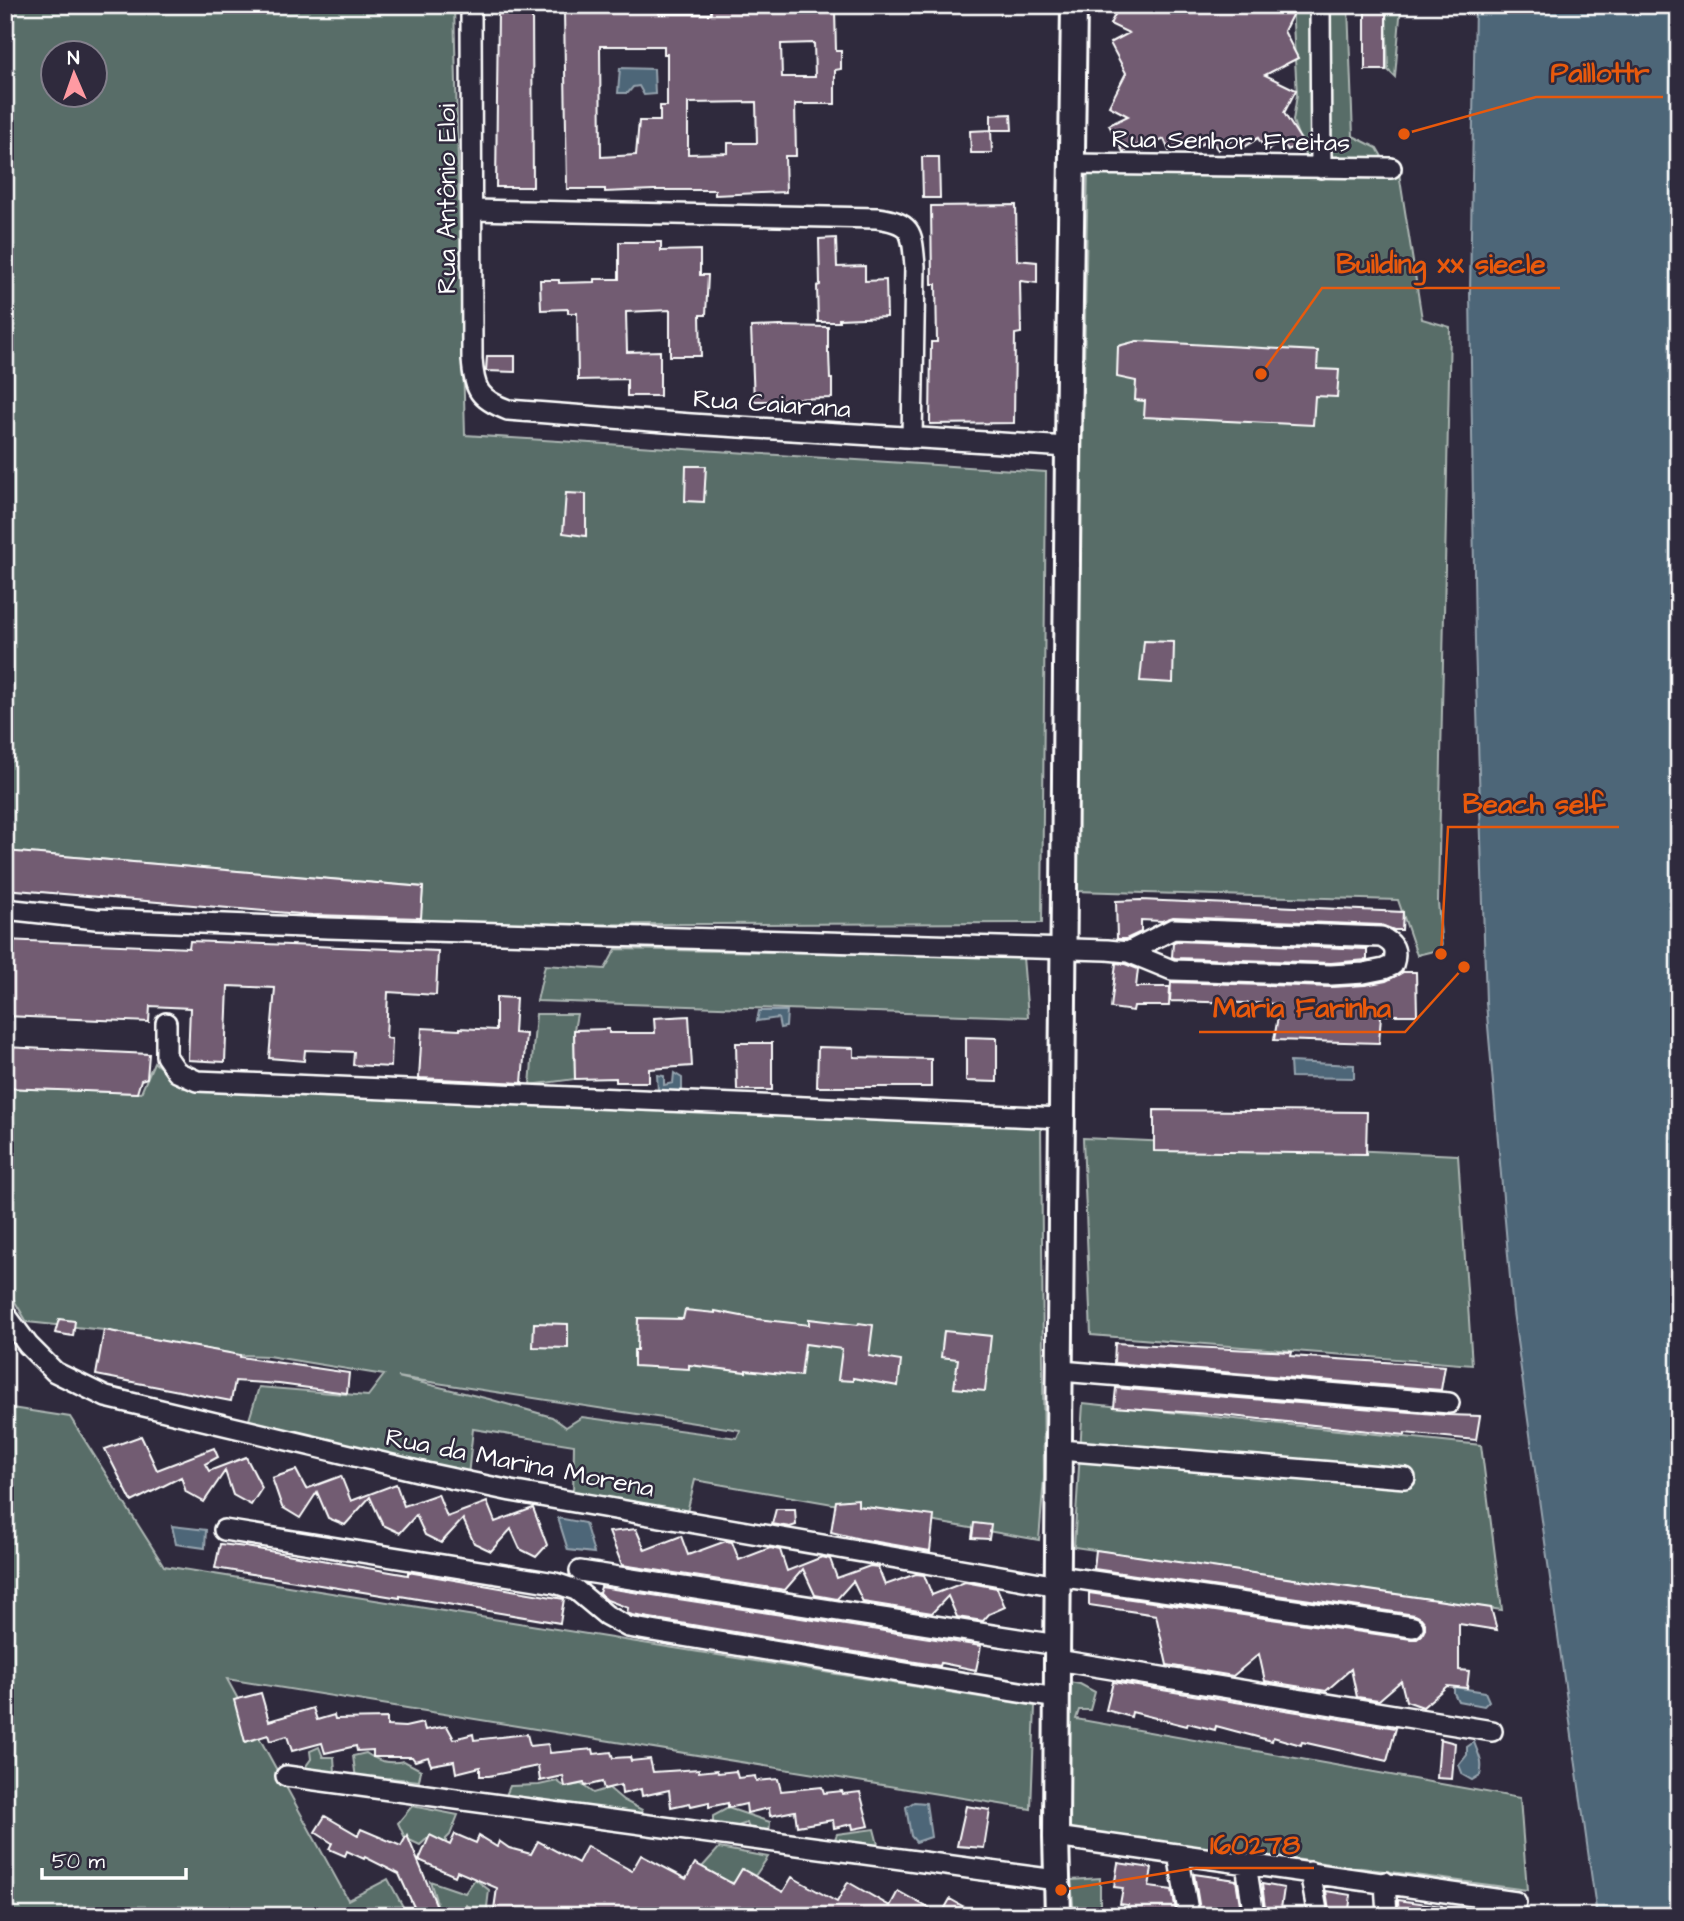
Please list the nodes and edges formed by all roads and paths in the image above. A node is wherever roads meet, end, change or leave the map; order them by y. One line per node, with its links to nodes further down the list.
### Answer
1 (471, 5): 7 (street, Rua Antônio Eloi)
2 (1074, 5): 4 (main road)
3 (1320, 5): 5 (street)
4 (1071, 164): 5 (street, Rua Senhor Freitas); 10 (main road)
5 (1321, 168): 6 (street, Rua Senhor Freitas)
6 (1391, 169)
7 (473, 210): 8 (street, Rua Antônio Eloi); 9 (street)
8 (480, 392): 9 (street, Rua Caiarana)
9 (912, 438): 10 (street, Rua Caiarana)
10 (1068, 447): 12 (main road)
11 (5, 909): 12 (street)
12 (1064, 948): 13 (street); 15 (main road)
13 (1128, 953): 13 (street)
14 (166, 1023): 15 (street)
15 (1062, 1118): 17 (main road)
16 (5, 1314): 23 (street, Rua da Marina Morena)
17 (1061, 1371): 18 (street); 19 (main road)
18 (1449, 1403)
19 (1059, 1450): 20 (street); 23 (main road)
20 (1405, 1478)
21 (224, 1530): 26 (street)
22 (580, 1570): 25 (street)
23 (1058, 1581): 24 (street, Rua da Marina Morena); 25 (main road)
24 (1413, 1627)
25 (1057, 1652): 26 (main road); 27 (street)
26 (1056, 1698): 29 (main road)
27 (1492, 1731)
28 (286, 1776): 33 (street)
29 (1056, 1837): 30 (street); 33 (main road)
30 (1178, 1854): 31 (street); 37 (street)
31 (1246, 1864): 32 (street); 38 (street)
32 (1310, 1872): 34 (street); 39 (street)
33 (1056, 1880): 36 (main road)
34 (1385, 1882): 35 (street); 40 (street)
35 (1516, 1902)
36 (1058, 1916)
37 (1189, 1916)
38 (1254, 1916)
39 (1318, 1916)
40 (1387, 1916)

